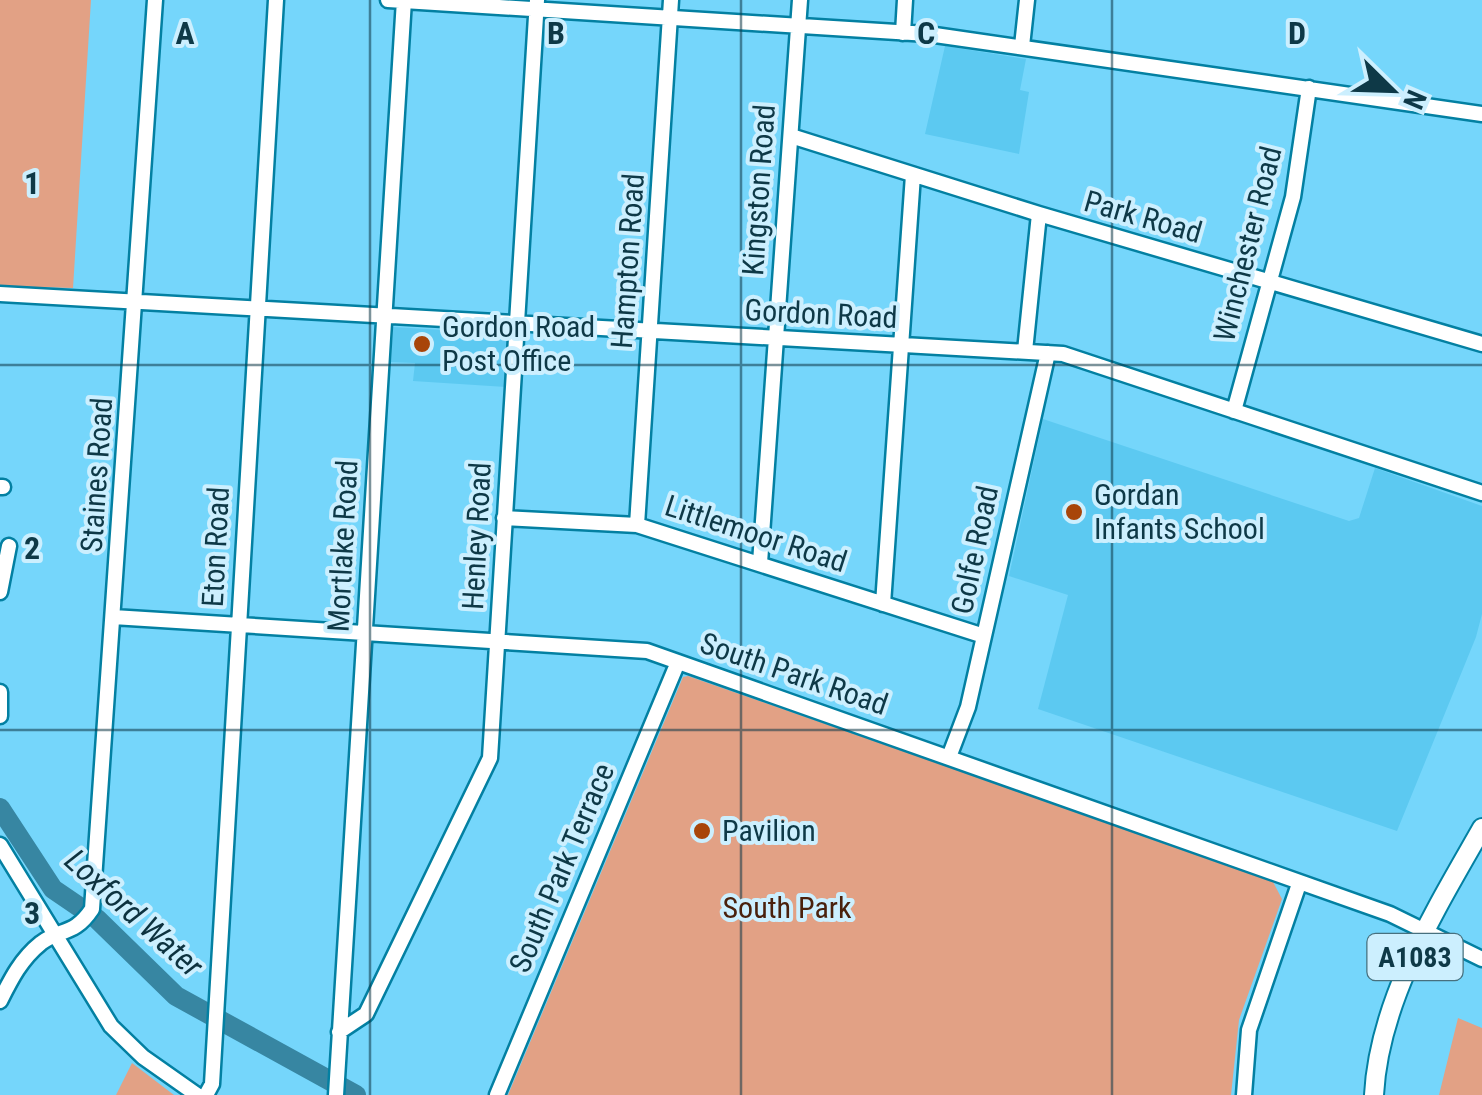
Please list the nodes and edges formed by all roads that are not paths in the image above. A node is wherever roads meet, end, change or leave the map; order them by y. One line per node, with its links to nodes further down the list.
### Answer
1 (155, 0): 21 (street, Staines Road)
2 (276, 0): 22 (street, Eton Road)
3 (388, 0): 8 (street)
4 (672, 0): 10 (street, Hampton Road)
5 (800, 0): 11 (street, Kingston Road)
6 (905, 0): 12 (street)
7 (1028, 0): 13 (street)
8 (404, 1): 9 (street); 23 (street, Mortlake Road)
9 (536, 5): 10 (street); 24 (street, Henley Road)
10 (670, 18): 11 (street); 25 (street, Hampton Road)
11 (798, 26): 12 (street); 16 (street, Kingston Road)
12 (903, 33): 13 (street)
13 (1022, 46): 14 (street)
14 (1309, 88): 15 (street); 19 (street, Winchester Road)
15 (1482, 114)
16 (791, 136): 17 (street, Park Road); 26 (street, Kingston Road)
17 (913, 175): 18 (street, Park Road); 28 (street)
18 (1038, 214): 19 (street, Park Road); 29 (street)
19 (1270, 281): 27 (street, Park Road); 31 (street, Winchester Road)
20 (0, 294): 21 (street, Gordon Road)
21 (135, 304): 22 (street, Gordon Road); 39 (street, Staines Road)
22 (258, 311): 23 (street, Gordon Road); 40 (street, Eton Road)
23 (384, 318): 24 (street, Gordon Road); 41 (street, Mortlake Road)
24 (518, 326): 25 (street, Gordon Road); 33 (street, Henley Road)
25 (652, 334): 26 (street, Gordon Road); 34 (street, Hampton Road)
26 (776, 340): 28 (street, Gordon Road); 36 (street, Kingston Road)
27 (1482, 344)
28 (900, 346): 29 (street, Gordon Road); 38 (street)
29 (1025, 352): 30 (street, Gordon Road)
30 (1048, 353): 31 (street, Gordon Road); 42 (street, Golfe Road)
31 (1234, 411): 32 (street, Gordon Road)
32 (1482, 493)
33 (504, 518): 34 (street, Littlemoor Road); 43 (street, Henley Road)
34 (638, 526): 36 (street, Littlemoor Road)
35 (10, 546): 37 (street)
36 (760, 563): 38 (street, Littlemoor Road)
37 (0, 592)
38 (883, 604): 42 (street, Littlemoor Road)
39 (113, 617): 40 (street, South Park Road); 52 (street, Staines Road)
40 (239, 625): 41 (street, South Park Road); 58 (street, Eton Road)
41 (366, 633): 43 (street, South Park Road); 55 (street, Mortlake Road)
42 (984, 636): 47 (street, Golfe Road)
43 (499, 641): 44 (street, South Park Road); 55 (street, Henley Road)
44 (678, 662): 47 (street, South Park Road); 59 (street, South Park Terrace)
45 (0, 692): 46 (street)
46 (0, 716)
47 (949, 758): 50 (street, South Park Road)
48 (1482, 828): 51 (main road, A1083)
49 (0, 846): 52 (street)
50 (1298, 884): 51 (street, South Park Road); 60 (street)
51 (1426, 930): 53 (street, South Park Road); 61 (main road, A1083)
52 (59, 937): 54 (street, Staines Road); 57 (street)
53 (1482, 958)
54 (0, 1001)
55 (339, 1032): 56 (street, Mortlake Road)
56 (337, 1092)
57 (197, 1095)
58 (206, 1095)
59 (497, 1095)
60 (1244, 1095)
61 (1374, 1095)

